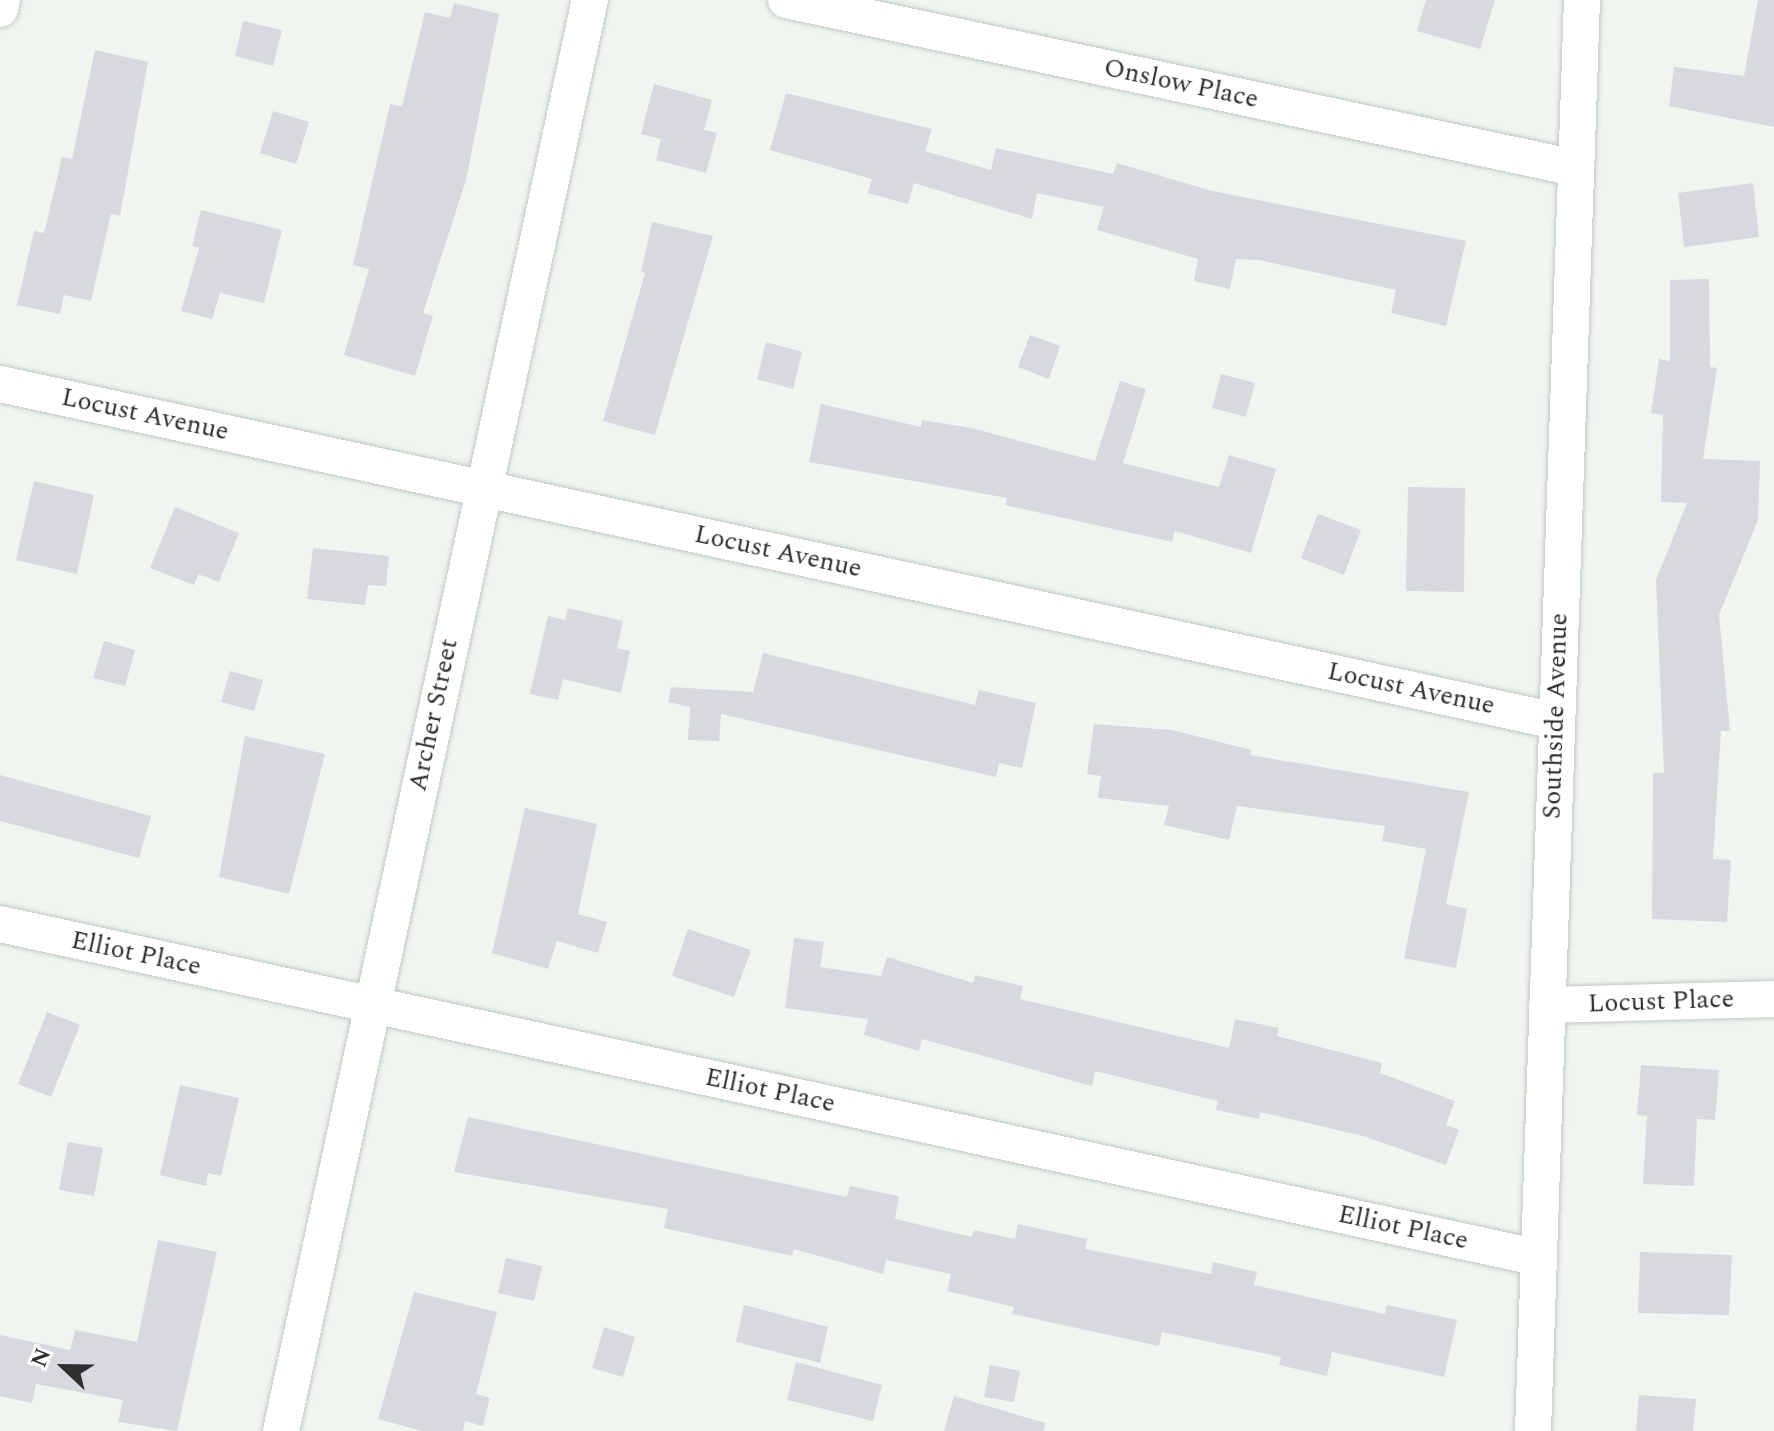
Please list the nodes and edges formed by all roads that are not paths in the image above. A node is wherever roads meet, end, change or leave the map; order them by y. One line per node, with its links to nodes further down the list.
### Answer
1 (2, 0): 5 (street)
2 (590, 0): 8 (street, Archer Street)
3 (786, 0): 6 (street, Onslow Place)
4 (1582, 0): 6 (street, Southside Avenue)
5 (0, 9)
6 (1576, 168): 9 (street, Southside Avenue)
7 (0, 384): 8 (street, Locust Avenue)
8 (483, 488): 9 (street, Locust Avenue); 12 (street, Archer Street)
9 (1556, 721): 13 (street, Southside Avenue)
10 (0, 924): 12 (street, Elliot Place)
11 (1774, 999): 13 (street, Locust Place)
12 (372, 1005): 14 (street, Elliot Place); 15 (street, Archer Street)
13 (1547, 1005): 14 (street, Southside Avenue)
14 (1539, 1258): 16 (street, Southside Avenue)
15 (281, 1431)
16 (1533, 1431)

